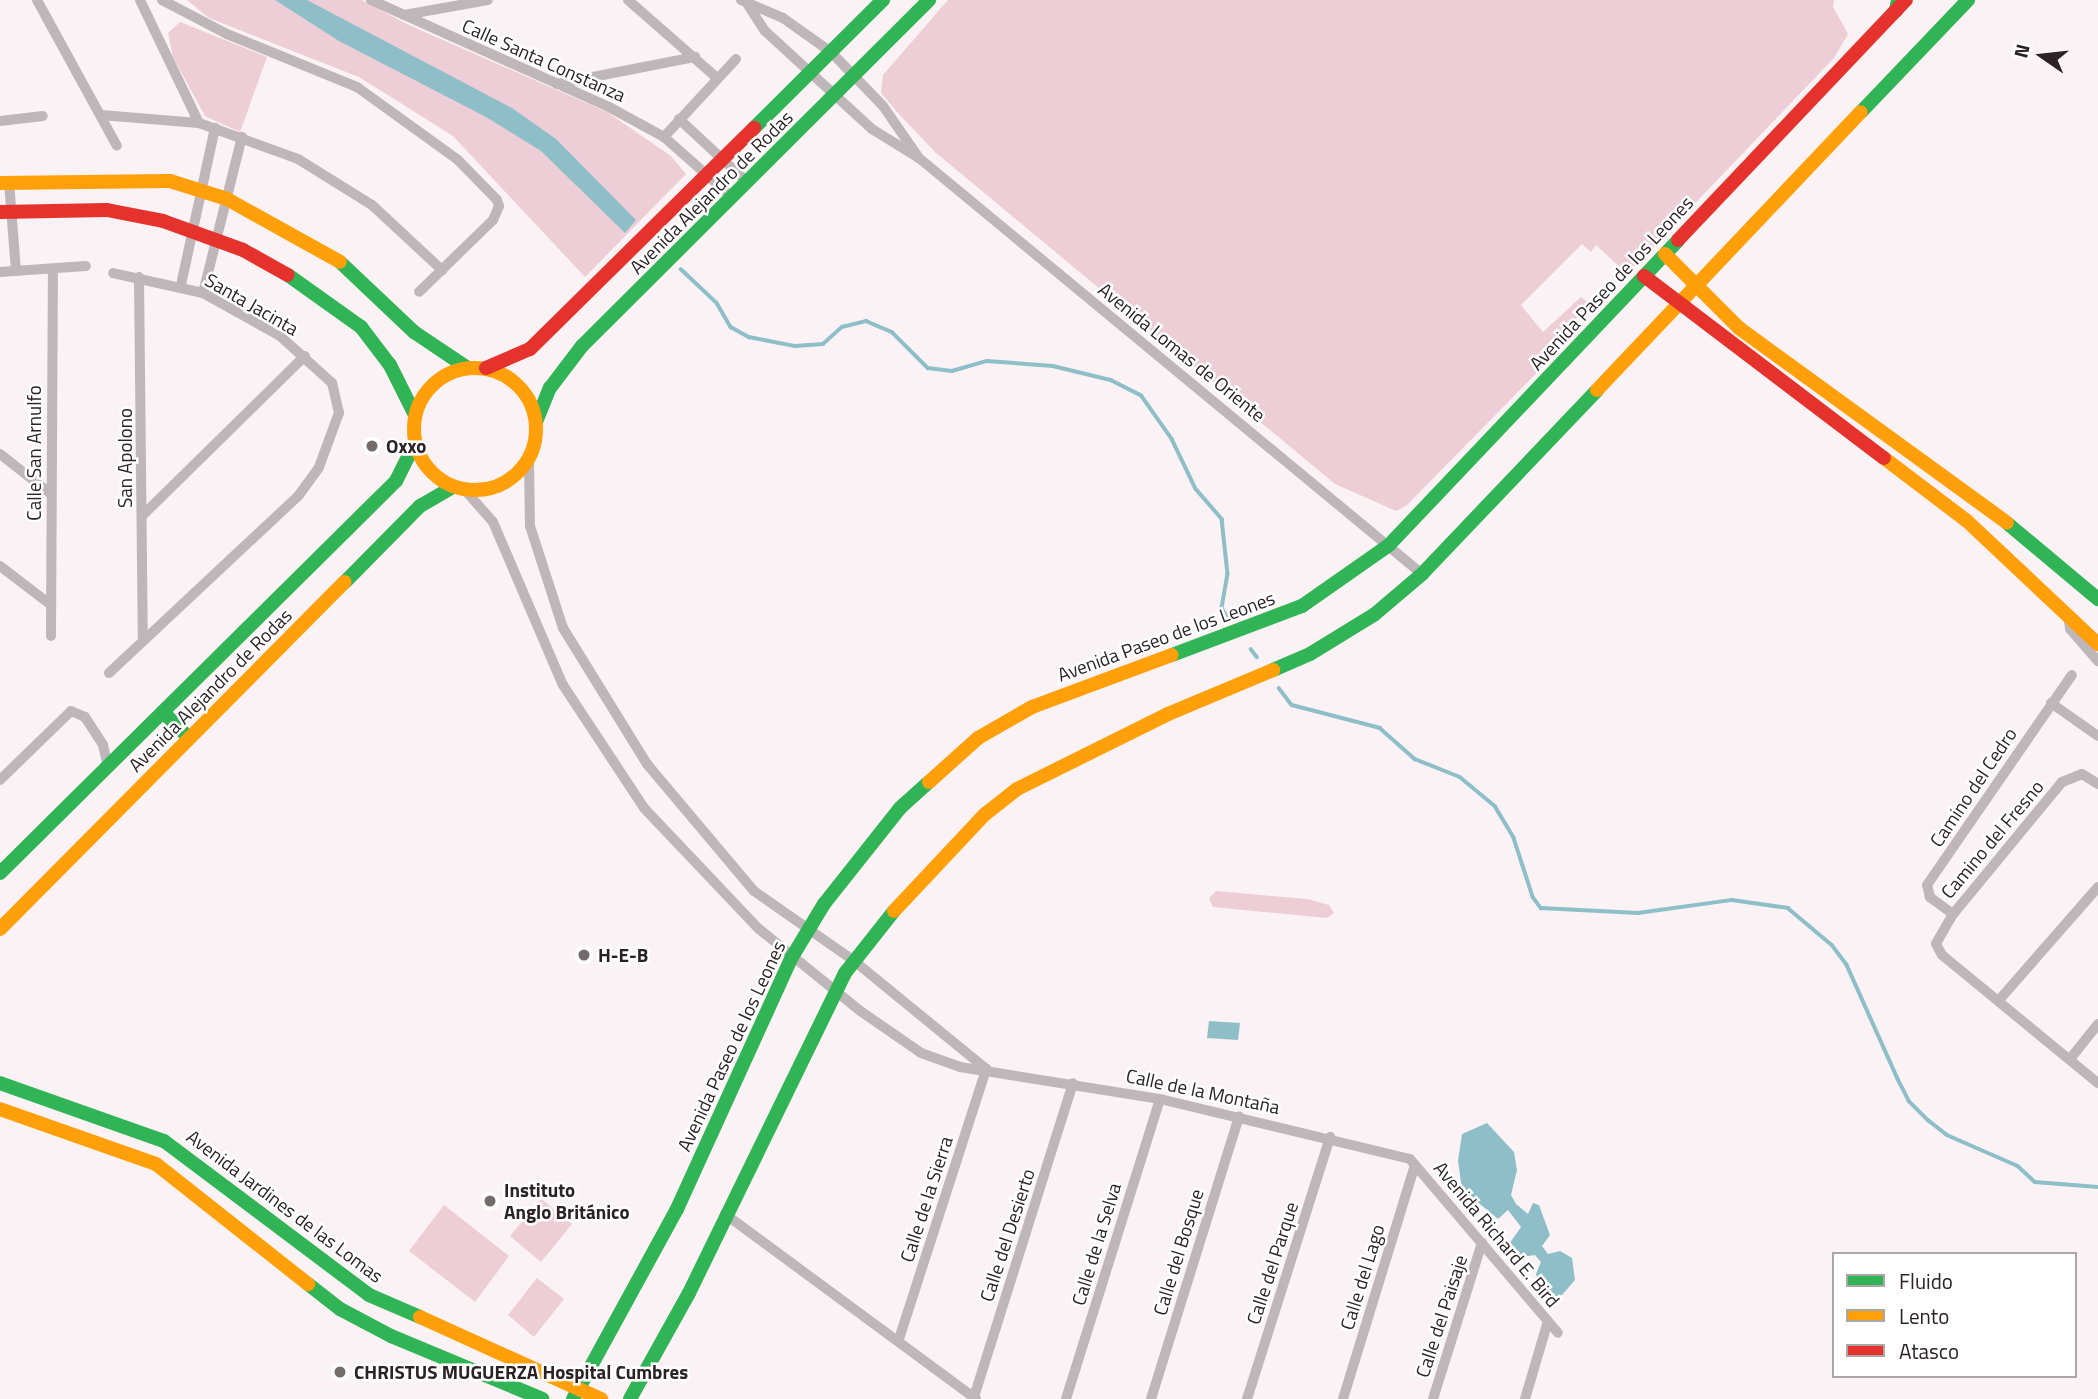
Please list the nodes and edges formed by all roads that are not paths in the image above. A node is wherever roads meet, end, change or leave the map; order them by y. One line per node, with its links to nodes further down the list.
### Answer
1 (37, 0): 22 (street)
2 (140, 0): 26 (street)
3 (162, 0): 45 (street)
4 (372, 0): 13 (street, Calle Santa Constanza)
5 (488, 0): 13 (street)
6 (628, 0): 15 (street)
7 (883, 0): 14 (street, Avenida Alejandro de Rodas)
8 (929, 0): 18 (street, Avenida Alejandro de Rodas)
9 (1906, 0): 12 (street, Avenida Paseo de los Leones)
10 (1968, 0): 52 (street)
11 (745, 2): 14 (street, Avenida Lomas de Oriente); 17 (street, Avenida Lomas de Oriente)
12 (1897, 5): 42 (street, Avenida Paseo de los Leones)
13 (403, 16): 20 (street, Calle Santa Constanza)
14 (831, 52): 17 (street, Avenida Alejandro de Rodas); 18 (street, Avenida Lomas de Oriente)
15 (695, 57): 19 (street); 20 (street)
16 (736, 60): 19 (street)
17 (813, 71): 21 (street, Avenida Lomas de Oriente); 32 (street, Avenida Alejandro de Rodas)
18 (855, 76): 21 (street, Avenida Alejandro de Rodas); 31 (street, Avenida Lomas de Oriente)
19 (717, 78): 25 (street)
20 (556, 84): 28 (street, Calle Santa Constanza)
21 (836, 95): 31 (street, Avenida Lomas de Oriente); 35 (street, Avenida Alejandro de Rodas)
22 (101, 115): 26 (street); 30 (street)
23 (43, 117): 24 (street)
24 (1, 119)
25 (679, 119): 28 (street); 32 (street)
26 (199, 123): 27 (street)
27 (215, 128): 29 (street); 36 (street)
28 (664, 136): 33 (street, Calle Santa Constanza)
29 (242, 137): 38 (street); 45 (street)
30 (117, 146)
31 (919, 158): 71 (street, Avenida Lomas de Oriente)
32 (723, 160): 33 (street, Avenida Alejandro de Rodas); 35 (street)
33 (707, 175): 37 (street, Calle Santa Constanza); 60 (street, Avenida Alejandro de Rodas)
34 (4, 182): 36 (street); 39 (street)
35 (748, 183): 37 (street, Avenida Alejandro de Rodas)
36 (203, 190): 38 (street); 40 (street)
37 (732, 197): 62 (street, Avenida Alejandro de Rodas)
38 (227, 199): 41 (street); 59 (street)
39 (6, 212): 40 (street); 46 (street)
40 (194, 232): 41 (street); 51 (street)
41 (217, 240): 54 (street); 61 (street)
42 (1665, 254): 49 (street, Avenida Paseo de los Leones); 52 (street)
43 (86, 266): 44 (street)
44 (53, 269): 46 (street); 67 (street, Calle San Arnulfo)
45 (442, 270): 53 (street)
46 (16, 271): 47 (street)
47 (0, 272)
48 (113, 272): 50 (street, Santa Jacinta)
49 (1644, 276): 55 (street); 71 (street, Avenida Paseo de los Leones)
50 (139, 277): 51 (street, Santa Jacinta); 69 (street, San Apolono)
51 (181, 285): 54 (street, Santa Jacinta)
52 (1695, 288): 55 (street); 56 (street)
53 (419, 292)
54 (203, 293): 58 (street, Santa Jacinta)
55 (1678, 306): 57 (street); 73 (street)
56 (1739, 328): 57 (street); 68 (street)
57 (1726, 342): 70 (street)
58 (304, 356): 69 (street); 79 (street, Santa Jacinta)
59 (466, 368): 60 (street); 61 (street)
60 (486, 368): 62 (street)
61 (415, 415): 63 (street)
62 (536, 422): 65 (street)
63 (415, 443): 66 (street); 86 (street, Avenida Alejandro de Rodas)
64 (0, 454): 67 (street)
65 (529, 458): 66 (street); 77 (street)
66 (458, 488): 80 (street, Calle de la Montaña); 88 (street, Avenida Alejandro de Rodas)
67 (51, 494): 75 (street, Calle San Arnulfo)
68 (1982, 502): 70 (street); 74 (street)
69 (143, 515): 79 (street, San Apolono)
70 (1967, 521): 76 (street)
71 (1389, 545): 73 (street, Avenida Lomas de Oriente); 96 (street, Avenida Paseo de los Leones)
72 (0, 566): 75 (street)
73 (1422, 574): 98 (street)
74 (2098, 599)
75 (51, 605): 78 (street, Calle San Arnulfo)
76 (2067, 614): 81 (street); 82 (street)
77 (563, 628): 80 (street); 96 (street)
78 (51, 636)
79 (143, 638): 83 (street)
80 (541, 639): 97 (street, Calle de la Montaña)
81 (2098, 644)
82 (2098, 661)
83 (109, 673)
84 (2072, 675): 85 (street, Camino del Cedro)
85 (2051, 703): 87 (street); 94 (street, Camino del Cedro)
86 (163, 712): 88 (street); 89 (street, Avenida Alejandro de Rodas)
87 (2098, 736)
88 (189, 738): 95 (street, Avenida Alejandro de Rodas)
89 (108, 767): 90 (street); 92 (street, Avenida Alejandro de Rodas)
90 (0, 780)
91 (2098, 784): 94 (street, Camino del Fresno)
92 (0, 873)
93 (2098, 887): 100 (street)
94 (1952, 914): 100 (street, Camino del Fresno)
95 (0, 929)
96 (808, 931): 97 (street, Avenida Paseo de los Leones); 98 (street)
97 (792, 957): 99 (street, Calle de la Montaña); 117 (street, Avenida Paseo de los Leones)
98 (853, 960): 99 (street); 103 (street)
99 (836, 990): 103 (street, Calle de la Montaña); 112 (street)
100 (2000, 999): 102 (street)
101 (2098, 1024): 102 (street)
102 (2070, 1059): 106 (street)
103 (986, 1069): 105 (street, Calle de la Montaña); 116 (street, Calle de la Sierra)
104 (0, 1083): 117 (street, Avenida Jardines de las Lomas)
105 (1073, 1083): 107 (street, Calle de la Montaña); 118 (street, Calle del Desierto)
106 (2098, 1083)
107 (1160, 1099): 109 (street, Calle de la Montaña); 122 (street, Calle de la Selva)
108 (0, 1109): 119 (street)
109 (1239, 1116): 110 (street, Calle de la Montaña); 123 (street, Calle del Bosque)
110 (1330, 1137): 111 (street, Calle de la Montaña); 124 (street, Calle del Parque)
111 (1413, 1162): 113 (street, Avenida Richard E. Bird); 125 (street, Calle del Lago)
112 (725, 1214): 116 (street); 121 (street)
113 (1482, 1243): 114 (street, Avenida Richard E. Bird); 126 (street, Calle del Paisaje)
114 (1548, 1321): 115 (street, Avenida Richard E. Bird); 127 (street)
115 (1558, 1333)
116 (899, 1339): 118 (street)
117 (577, 1393): 120 (street, Avenida Jardines de las Lomas)
118 (975, 1398)
119 (542, 1399)
120 (601, 1399)
121 (630, 1399)
122 (1066, 1399)
123 (1151, 1399)
124 (1247, 1399)
125 (1343, 1399)
126 (1433, 1399)
127 (1525, 1399)

